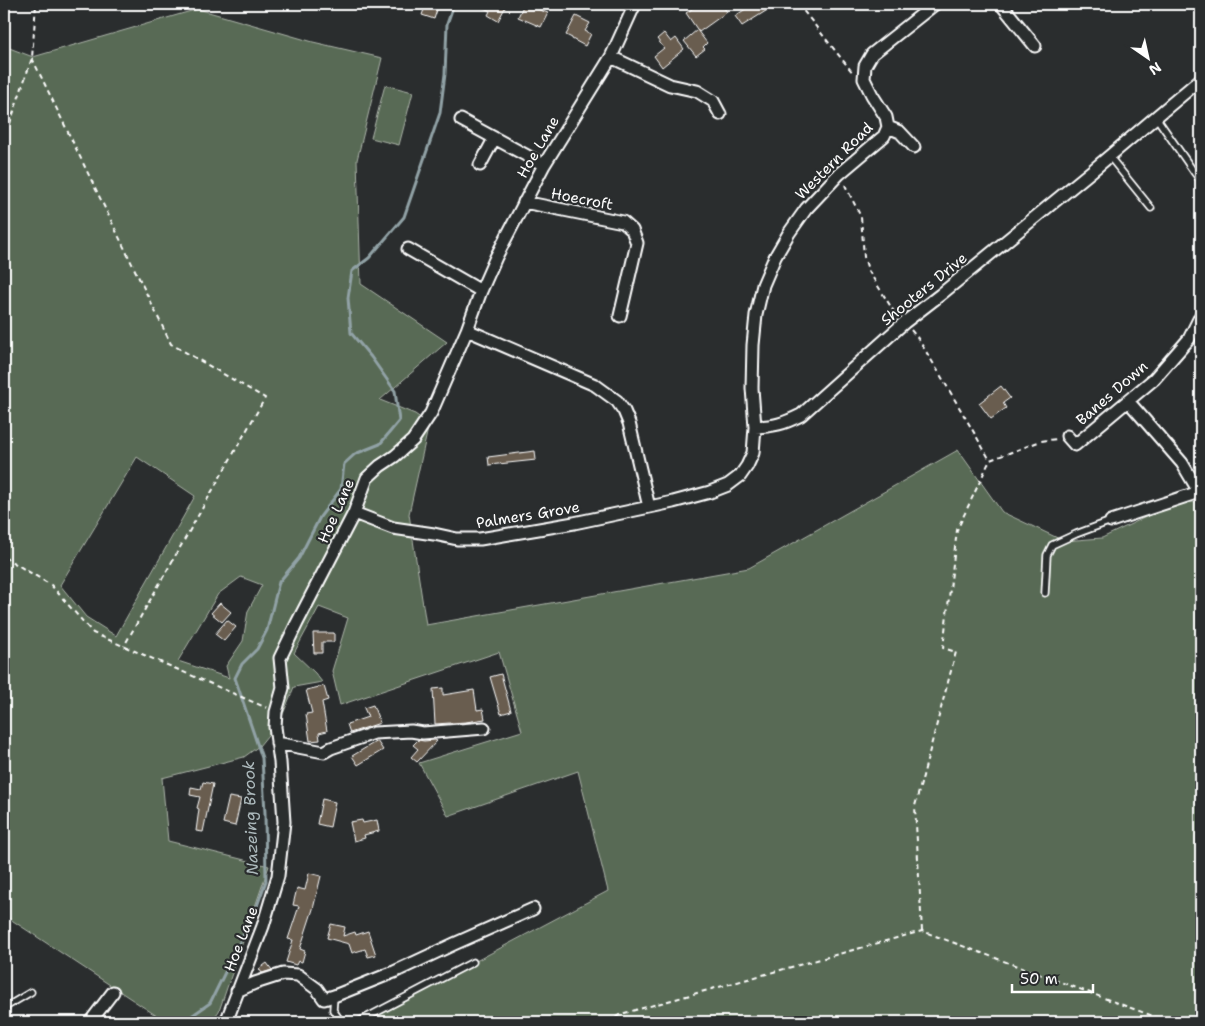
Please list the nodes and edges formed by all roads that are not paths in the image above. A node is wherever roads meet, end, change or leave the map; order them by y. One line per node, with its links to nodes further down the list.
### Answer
1 (635, 4): 5 (street, Hoe Lane)
2 (935, 4): 10 (street, Western Road)
3 (1001, 4): 4 (street)
4 (1035, 46)
5 (611, 57): 7 (street); 14 (street, Hoe Lane)
6 (1201, 79): 8 (street, Shooters Drive)
7 (720, 114)
8 (1156, 117): 13 (street, Shooters Drive); 16 (lane)
9 (461, 120): 11 (street)
10 (888, 126): 12 (street); 25 (street, Western Road)
11 (494, 139): 14 (street); 15 (street)
12 (914, 147)
13 (1109, 156): 18 (lane); 25 (street, Shooters Drive)
14 (544, 165): 17 (street, Hoe Lane)
15 (480, 166)
16 (1201, 181)
17 (524, 202): 20 (street, Hoe Lane); 22 (street, Hoecroft)
18 (1151, 208)
19 (408, 249): 20 (street)
20 (481, 290): 23 (street, Hoe Lane)
21 (1200, 315): 24 (street, Banes Down)
22 (620, 316)
23 (467, 330): 28 (street); 29 (street, Hoe Lane)
24 (1128, 401): 26 (street, Banes Down); 27 (street)
25 (755, 428): 28 (street, Palmers Grove)
26 (1075, 445)
27 (1200, 493): 30 (street)
28 (649, 507): 29 (street, Palmers Grove)
29 (354, 513): 33 (street, Hoe Lane)
30 (1111, 521): 31 (lane)
31 (1045, 593)
32 (484, 728): 33 (street)
33 (277, 743): 36 (street, Hoe Lane)
34 (533, 909): 39 (street)
35 (473, 962): 44 (lane)
36 (237, 991): 39 (street); 42 (street, Hoe Lane)
37 (31, 992): 40 (lane)
38 (113, 992): 41 (street)
39 (334, 996): 43 (lane)
40 (4, 1008)
41 (90, 1022)
42 (224, 1022)
43 (349, 1022)
44 (358, 1022)

